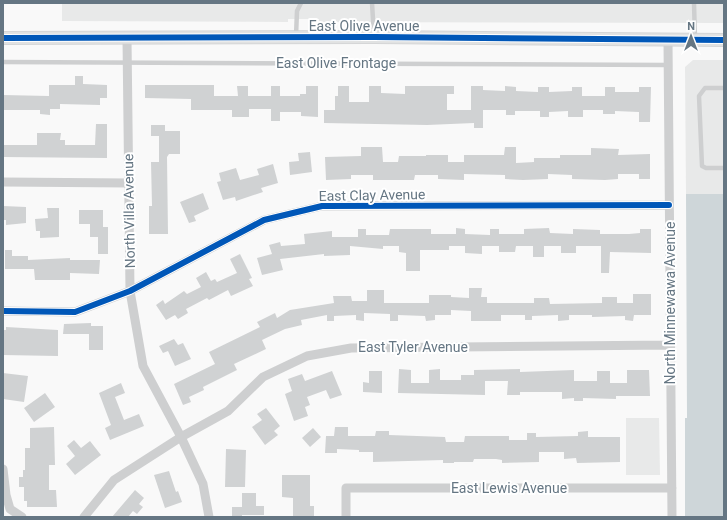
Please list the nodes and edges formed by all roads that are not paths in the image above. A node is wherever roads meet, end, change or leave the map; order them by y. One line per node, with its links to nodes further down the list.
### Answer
1 (301, 3): 4 (lane)
2 (372, 3): 5 (lane)
3 (694, 3): 10 (lane)
4 (296, 37): 5 (main road, East Olive Avenue); 7 (main road, East Olive Avenue)
5 (374, 37): 9 (main road, East Olive Avenue)
6 (3, 38): 7 (main road, East Olive Avenue)
7 (127, 39): 12 (street, North Villa Avenue)
8 (724, 40): 10 (main road, East Olive Avenue)
9 (668, 41): 10 (main road, East Olive Avenue); 13 (street, North Minnewawa Avenue)
10 (695, 41)
11 (3, 62): 12 (lane, East Olive Frontage)
12 (127, 63): 13 (lane, East Olive Frontage); 17 (street, North Villa Avenue)
13 (668, 65): 18 (street, North Minnewawa Avenue)
14 (724, 88): 15 (lane)
15 (724, 168)
16 (3, 182): 17 (street)
17 (129, 183): 19 (street, North Villa Avenue)
18 (669, 205): 19 (street, East Clay Avenue); 21 (street, North Minnewawa Avenue)
19 (130, 291): 20 (street, East Clay Avenue); 22 (street, North Villa Avenue)
20 (3, 311)
21 (670, 345): 22 (street, East Tyler Avenue); 24 (street, North Minnewawa Avenue)
22 (181, 437): 26 (street); 27 (street, North Villa Avenue)
23 (3, 469): 25 (street)
24 (672, 488): 28 (street, East Lewis Avenue); 29 (street, North Minnewawa Avenue)
25 (22, 517)
26 (84, 517)
27 (209, 517)
28 (346, 517)
29 (672, 517)

